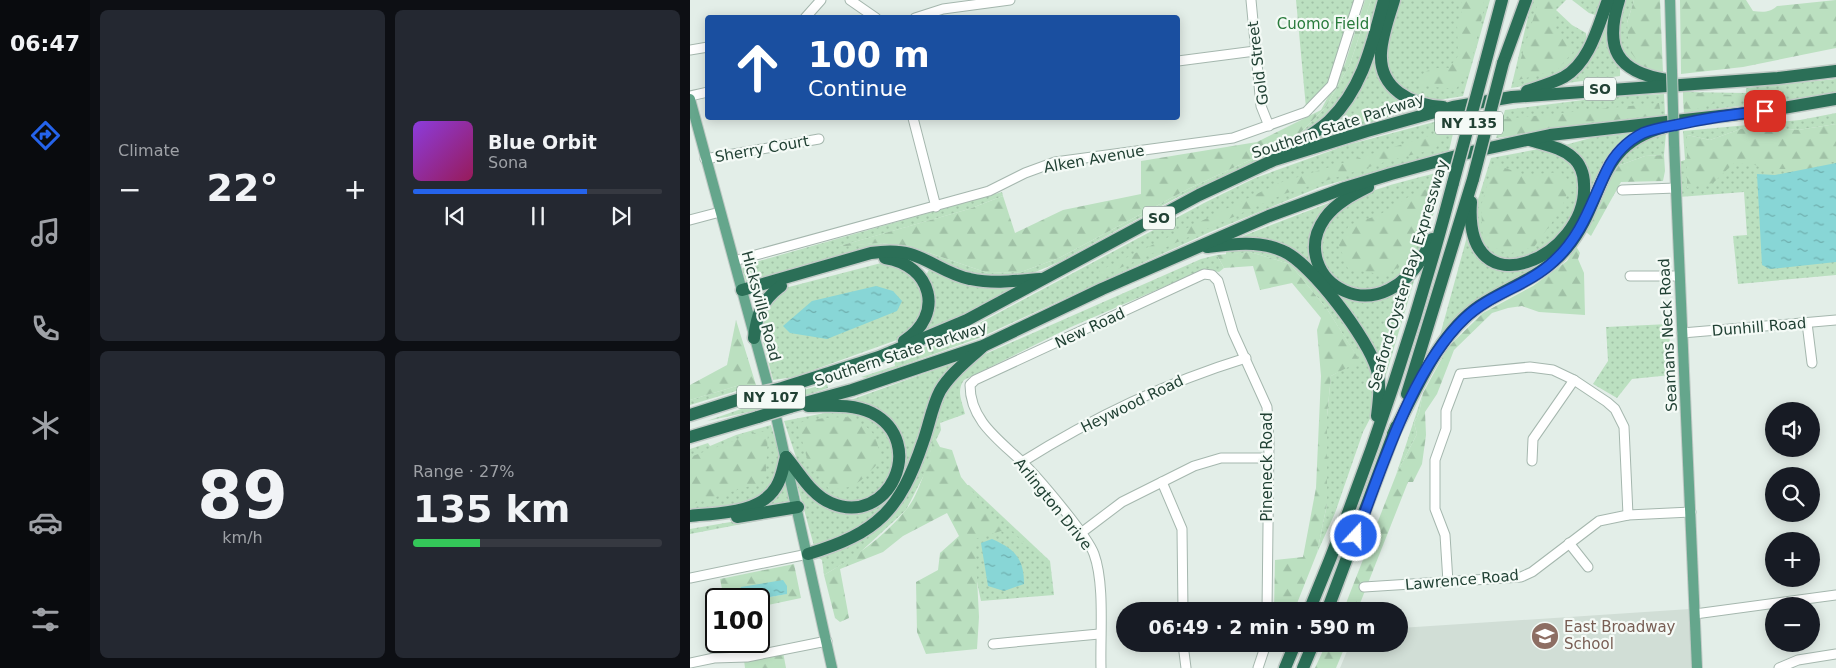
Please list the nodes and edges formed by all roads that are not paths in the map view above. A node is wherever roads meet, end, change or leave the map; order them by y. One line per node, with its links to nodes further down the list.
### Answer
1 (821, 0): 15 (street)
2 (1010, 0): 17 (street)
3 (1251, 0): 20 (street, Gold Street)
4 (1359, 0): 33 (street, Alken Avenue)
5 (1384, 0): 37 (highway)
6 (1394, 0): 30 (highway)
7 (1495, 0): 23 (highway)
8 (1502, 0): 23 (highway, Seaford-Oyster Bay Expressway / NY 135)
9 (1520, 0): 22 (highway, NY 135)
10 (1526, 0): 22 (highway)
11 (1608, 0): 27 (highway)
12 (1619, 0): 25 (highway)
13 (1670, 0): 40 (main road, Seamans Neck Road, bridge)
14 (852, 1): 16 (street)
15 (808, 15)
16 (872, 15)
17 (924, 15)
18 (705, 48): 19 (street)
19 (690, 50)
20 (1255, 51): 21 (street); 33 (street, Gold Street)
21 (1180, 61)
22 (1503, 63): 39 (highway, NY 135, bridge)
23 (1485, 64): 42 (highway, Seaford-Oyster Bay Expressway / NY 135, bridge)
24 (1836, 70): 25 (highway, Southern State Parkway / SO)
25 (1689, 84): 27 (highway, Southern State Parkway / SO)
26 (705, 93): 28 (street)
27 (1512, 96): 30 (highway, Southern State Parkway / SO)
28 (690, 97): 36 (main road, Hicksville Road / NY 107)
29 (1836, 99): 31 (highway, Southern State Parkway)
30 (1452, 107): 37 (highway, Southern State Parkway / SO)
31 (1714, 116): 35 (highway, Southern State Parkway); 66 (highway)
32 (914, 120): 43 (street)
33 (1269, 126): 43 (street, Alken Avenue)
34 (819, 138): 36 (street, Sherry Court)
35 (1528, 139): 38 (highway, Southern State Parkway); 39 (highway)
36 (705, 159): 44 (main road, Hicksville Road / NY 107)
37 (1274, 160): 51 (highway, Southern State Parkway / SO)
38 (1391, 174): 42 (highway); 46 (highway, Southern State Parkway)
39 (1473, 179): 66 (highway, NY 135)
40 (1676, 188): 41 (street); 50 (main road, Seamans Neck Road)
41 (1622, 190)
42 (1448, 205): 68 (highway, Seaford-Oyster Bay Expressway / NY 135)
43 (936, 207): 47 (street, Alken Avenue)
44 (720, 212): 45 (street); 47 (main road, Hicksville Road / NY 107)
45 (690, 220)
46 (1192, 249): 58 (highway, Southern State Parkway); 68 (highway)
47 (734, 261): 53 (main road, Hicksville Road / NY 107)
48 (1212, 275): 60 (street, Pineneck Road); 63 (street, New Road)
49 (1630, 276): 50 (street)
50 (1679, 276): 56 (main road, Seamans Neck Road)
51 (1045, 278): 53 (highway); 59 (highway, Southern State Parkway / SO)
52 (781, 286): 53 (highway); 57 (highway); 59 (highway)
53 (743, 292): 57 (main road, Hicksville Road / NY 107)
54 (1836, 320): 55 (street, Dunhill Road)
55 (1807, 323): 56 (street, Dunhill Road); 61 (street)
56 (1682, 333): 75 (main road, Seamans Neck Road)
57 (754, 338): 69 (main road, Hicksville Road / NY 107)
58 (983, 346): 64 (highway, Southern State Parkway); 81 (highway)
59 (879, 357): 65 (highway, Southern State Parkway / SO, bridge)
60 (1246, 358): 70 (street, Pineneck Road); 72 (street, Heywood Road)
61 (1812, 363)
62 (1574, 380): 71 (street); 76 (street); 84 (street)
63 (970, 385): 72 (street, Arlington Drive)
64 (790, 407): 67 (highway, Southern State Parkway, bridge); 69 (highway)
65 (690, 415)
66 (1393, 434): 90 (highway, NY 135)
67 (690, 437)
68 (1372, 444): 89 (highway, Seaford-Oyster Bay Expressway / NY 135)
69 (786, 457): 74 (main road, Hicksville Road / NY 107); 77 (highway)
70 (1268, 458): 73 (street); 88 (street, Pineneck Road)
71 (1532, 461)
72 (1022, 462): 79 (street, Arlington Drive)
73 (1162, 482): 79 (street); 87 (street)
74 (798, 507): 78 (highway); 81 (main road, Hicksville Road / NY 107)
75 (1691, 512): 76 (street, Lawrence Road); 91 (main road, Seamans Neck Road)
76 (1628, 515): 80 (street, Lawrence Road)
77 (690, 516)
78 (690, 524)
79 (1081, 533): 92 (street, Arlington Drive)
80 (1569, 543): 82 (street); 84 (street, Lawrence Road)
81 (808, 554): 83 (street); 93 (main road, Hicksville Road / NY 107)
82 (1588, 567)
83 (690, 578)
84 (1448, 582): 85 (street, Lawrence Road)
85 (1364, 587)
86 (1836, 595): 91 (street)
87 (1183, 602)
88 (1267, 602)
89 (1312, 602)
90 (1329, 602)
91 (1695, 614): 107 (main road, Seamans Neck Road)
92 (1100, 634): 94 (street); 102 (street, Arlington Drive)
93 (827, 640): 100 (street); 101 (main road, Hicksville Road / NY 107)
94 (992, 644)
95 (1185, 652): 103 (street)
96 (1263, 652): 104 (street)
97 (1292, 652): 105 (highway)
98 (1310, 652): 106 (highway)
99 (1836, 654): 108 (street)
100 (690, 662)
101 (832, 668)
102 (1101, 668)
103 (1186, 668)
104 (1258, 668)
105 (1285, 668)
106 (1303, 668)
107 (1697, 668)
108 (1779, 668)

